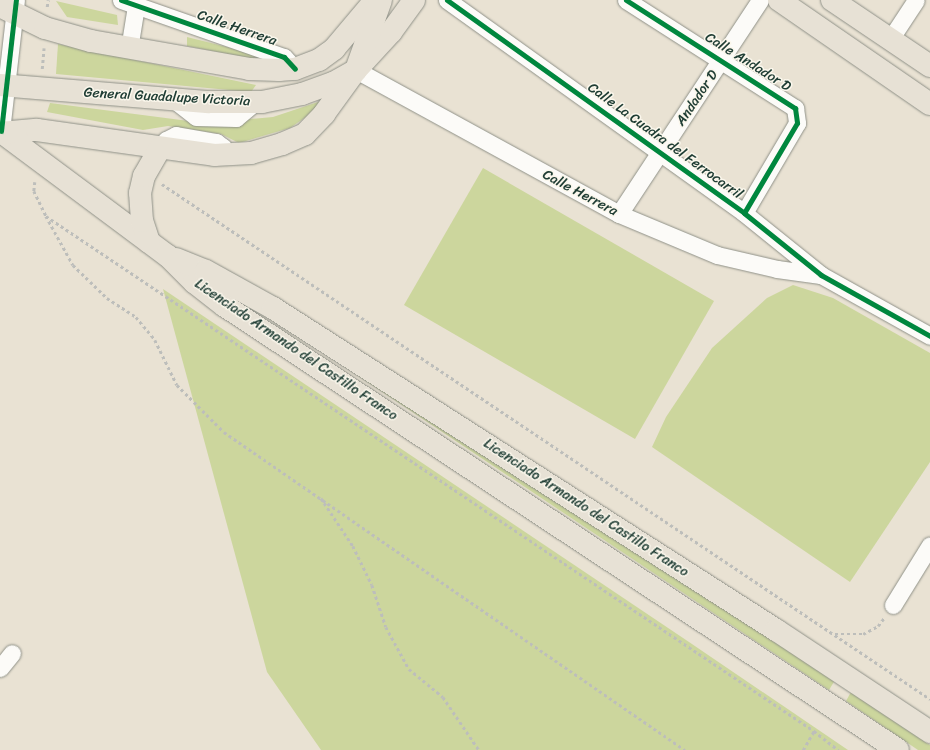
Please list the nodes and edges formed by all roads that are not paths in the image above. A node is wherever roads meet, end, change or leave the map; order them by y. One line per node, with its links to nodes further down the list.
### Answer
1 (376, 0): 16 (main road)
2 (381, 0): 17 (main road)
3 (414, 0): 17 (main road, General Guadalupe Victoria)
4 (448, 0): 22 (street, Calle La Cuadra del Ferrocarril)
5 (626, 0): 14 (street, Calle Andador D)
6 (760, 0): 14 (street, Andador D)
7 (779, 0): 19 (main road)
8 (832, 0): 12 (main road)
9 (916, 0): 12 (street)
10 (128, 3): 13 (street); 16 (street, Calle Herrera)
11 (10, 7): 13 (main road); 18 (street)
12 (891, 38): 15 (main road)
13 (129, 49): 16 (main road)
14 (722, 61): 22 (street, Andador D); 23 (street, Calle Andador D)
15 (930, 66)
16 (295, 69)
17 (356, 70): 18 (main road, General Guadalupe Victoria); 21 (main road); 24 (street, Calle Herrera)
18 (4, 86): 20 (street)
19 (930, 104)
20 (0, 131): 21 (main road); 25 (main road)
21 (160, 148): 25 (main road)
22 (660, 152): 23 (street, Calle La Cuadra del Ferrocarril); 24 (street, Andador D)
23 (744, 213): 27 (street, Calle La Cuadra del Ferrocarril)
24 (619, 214): 27 (street, Calle Herrera)
25 (149, 242): 26 (main road)
26 (168, 256): 33 (main road, Licenciado Armando del Castillo Franco); 34 (main road, Licenciado Armando del Castillo Franco)
27 (820, 275): 28 (street, Calle La Cuadra del Ferrocarril)
28 (930, 336)
29 (930, 545): 30 (street)
30 (893, 605)
31 (12, 653): 32 (street)
32 (0, 668)
33 (930, 732)
34 (898, 750)

